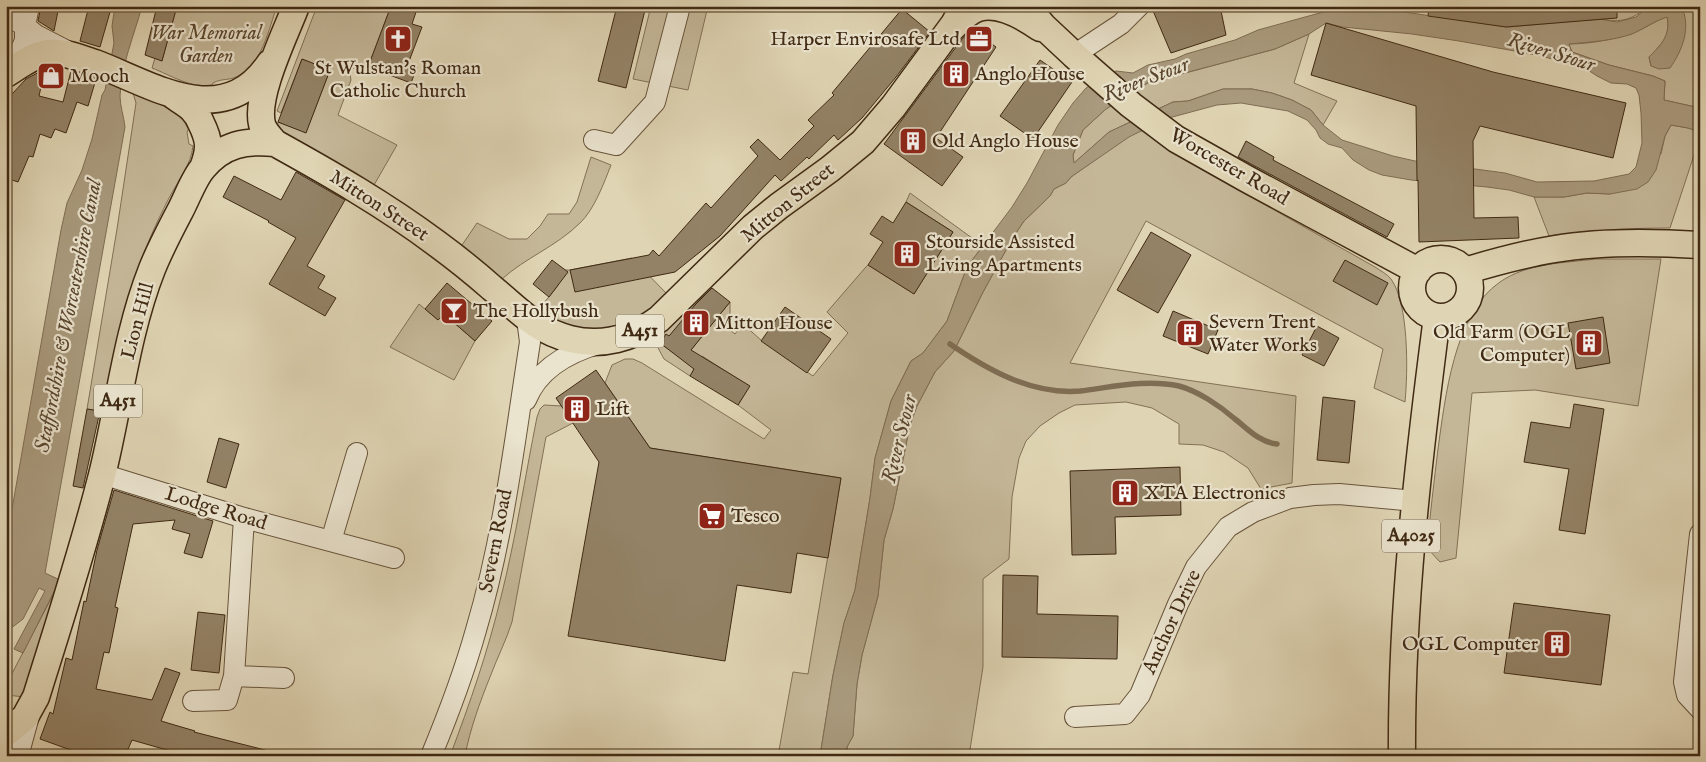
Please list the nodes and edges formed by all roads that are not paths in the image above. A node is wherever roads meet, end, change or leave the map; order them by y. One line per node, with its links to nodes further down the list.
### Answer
1 (29, 6): 8 (street)
2 (296, 6): 10 (main road, A451)
3 (680, 6): 16 (street)
4 (964, 6): 9 (main road, A451)
5 (1026, 6): 11 (main road)
6 (1139, 6): 11 (street)
7 (6, 15): 8 (street)
8 (25, 26): 12 (street); 13 (street)
9 (946, 35): 11 (main road); 24 (main road, Mitton Street / A451)
10 (278, 52): 15 (main road); 17 (main road, A451)
11 (1074, 55): 20 (main road, Worcester Road)
12 (91, 62): 14 (main road); 15 (main road)
13 (6, 70)
14 (6, 74)
15 (173, 95): 18 (main road)
16 (594, 140)
17 (275, 143): 18 (main road, Lion Hill / A451); 23 (main road, Mitton Street / A451)
18 (203, 168): 27 (main road, Lion Hill / A451)
19 (1700, 245): 21 (main road)
20 (1418, 270): 21 (main road); 22 (main road)
21 (1465, 271): 22 (main road)
22 (1436, 317): 28 (main road, A4025)
23 (527, 319): 24 (main road, Mitton Street / A451); 25 (street, Severn Road)
24 (607, 342): 25 (street, Mitton Street)
25 (518, 419): 40 (street, Severn Road)
26 (357, 453): 31 (street)
27 (102, 474): 29 (street, Lodge Road); 38 (main road, Lion Hill / A451)
28 (1415, 501): 37 (street, Anchor Drive); 41 (main road, A4025)
29 (244, 518): 31 (street, Lodge Road); 33 (street)
30 (1700, 534): 36 (street)
31 (331, 542): 32 (street, Lodge Road)
32 (394, 558)
33 (234, 676): 34 (street); 35 (street)
34 (284, 678)
35 (193, 701)
36 (1700, 709)
37 (1075, 717)
38 (21, 718): 39 (street, Lion Hill)
39 (18, 756)
40 (431, 756)
41 (1402, 756)

